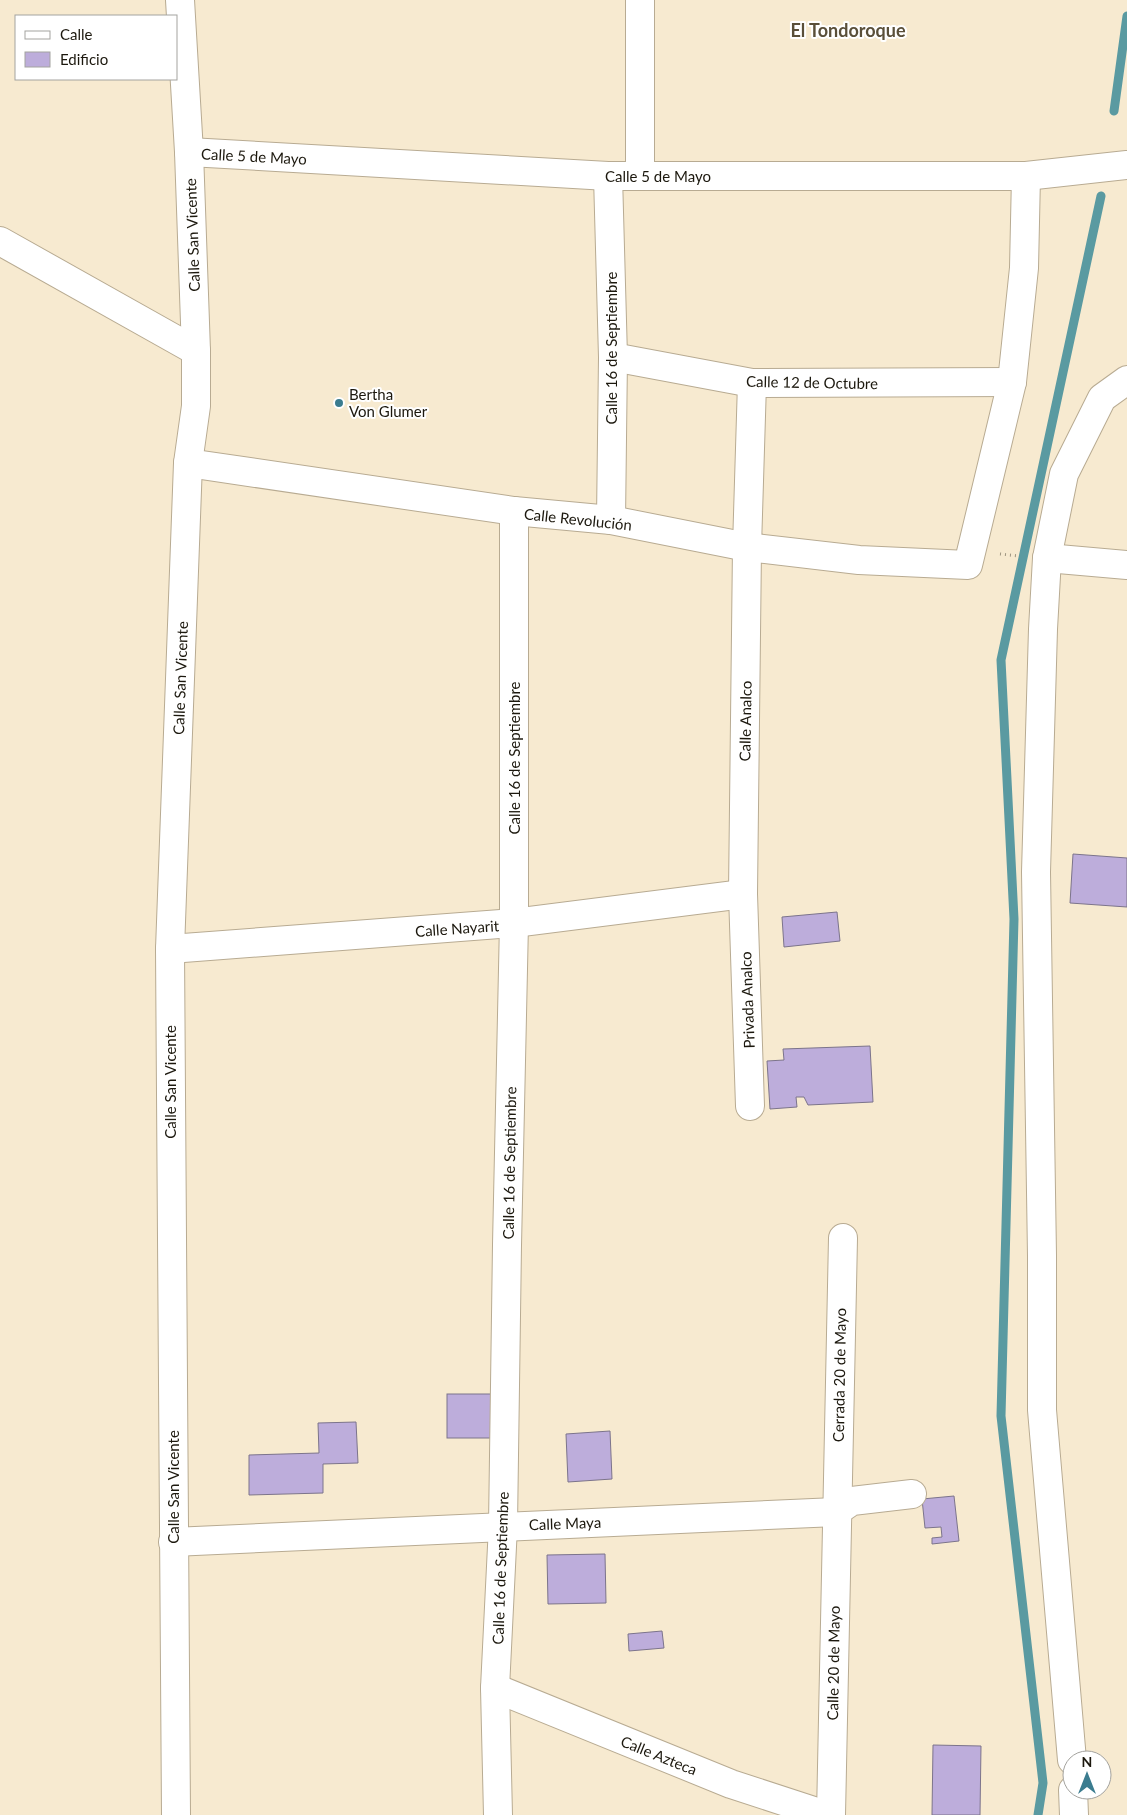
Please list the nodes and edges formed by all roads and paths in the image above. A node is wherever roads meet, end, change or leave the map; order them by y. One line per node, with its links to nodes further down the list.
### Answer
1 (180, 0): 3 (street, Calle San Vicente)
2 (640, 0): 6 (street)
3 (189, 152): 5 (street, Calle 5 de Mayo); 9 (street, Calle San Vicente)
4 (1127, 165): 7 (street, Calle 5 de Mayo)
5 (608, 176): 6 (street, Calle 5 de Mayo); 10 (street, Calle 16 de Septiembre)
6 (640, 176): 7 (street, Calle 5 de Mayo)
7 (1026, 176): 12 (street)
8 (0, 241): 9 (street)
9 (196, 351): 14 (street, Calle San Vicente)
10 (613, 357): 13 (street, Calle 12 de Octubre); 16 (street, Calle 16 de Septiembre)
11 (1127, 380): 18 (street)
12 (1012, 382): 13 (street, Calle 12 de Octubre); 17 (street, Calle Revolución)
13 (752, 383): 17 (street, Calle Analco)
14 (188, 463): 15 (street, Calle Revolución); 22 (street, Calle San Vicente)
15 (514, 512): 16 (street, Calle Revolución); 21 (street, Calle 16 de Septiembre)
16 (611, 520): 17 (street, Calle Revolución)
17 (747, 547): 20 (street, Calle Analco)
18 (1047, 558): 19 (street); 30 (street)
19 (1127, 565)
20 (743, 894): 21 (street, Calle Nayarit); 23 (street, Privada Analco)
21 (514, 923): 22 (street, Calle Nayarit); 27 (street, Calle 16 de Septiembre)
22 (170, 949): 28 (street, Calle San Vicente)
23 (750, 1106)
24 (843, 1238): 26 (street, Cerrada 20 de Mayo)
25 (912, 1494): 26 (street)
26 (836, 1512): 27 (street, Calle Maya); 35 (street, Calle 20 de Mayo)
27 (503, 1526): 28 (street, Calle Maya); 29 (street, Calle 16 de Septiembre)
28 (173, 1542): 32 (street, Calle San Vicente)
29 (495, 1688): 33 (street, Calle 16 de Septiembre); 34 (street, Calle Azteca)
30 (1071, 1750)
31 (1073, 1800): 36 (street)
32 (176, 1815)
33 (498, 1815)
34 (826, 1815)
35 (831, 1815)
36 (1074, 1815)

